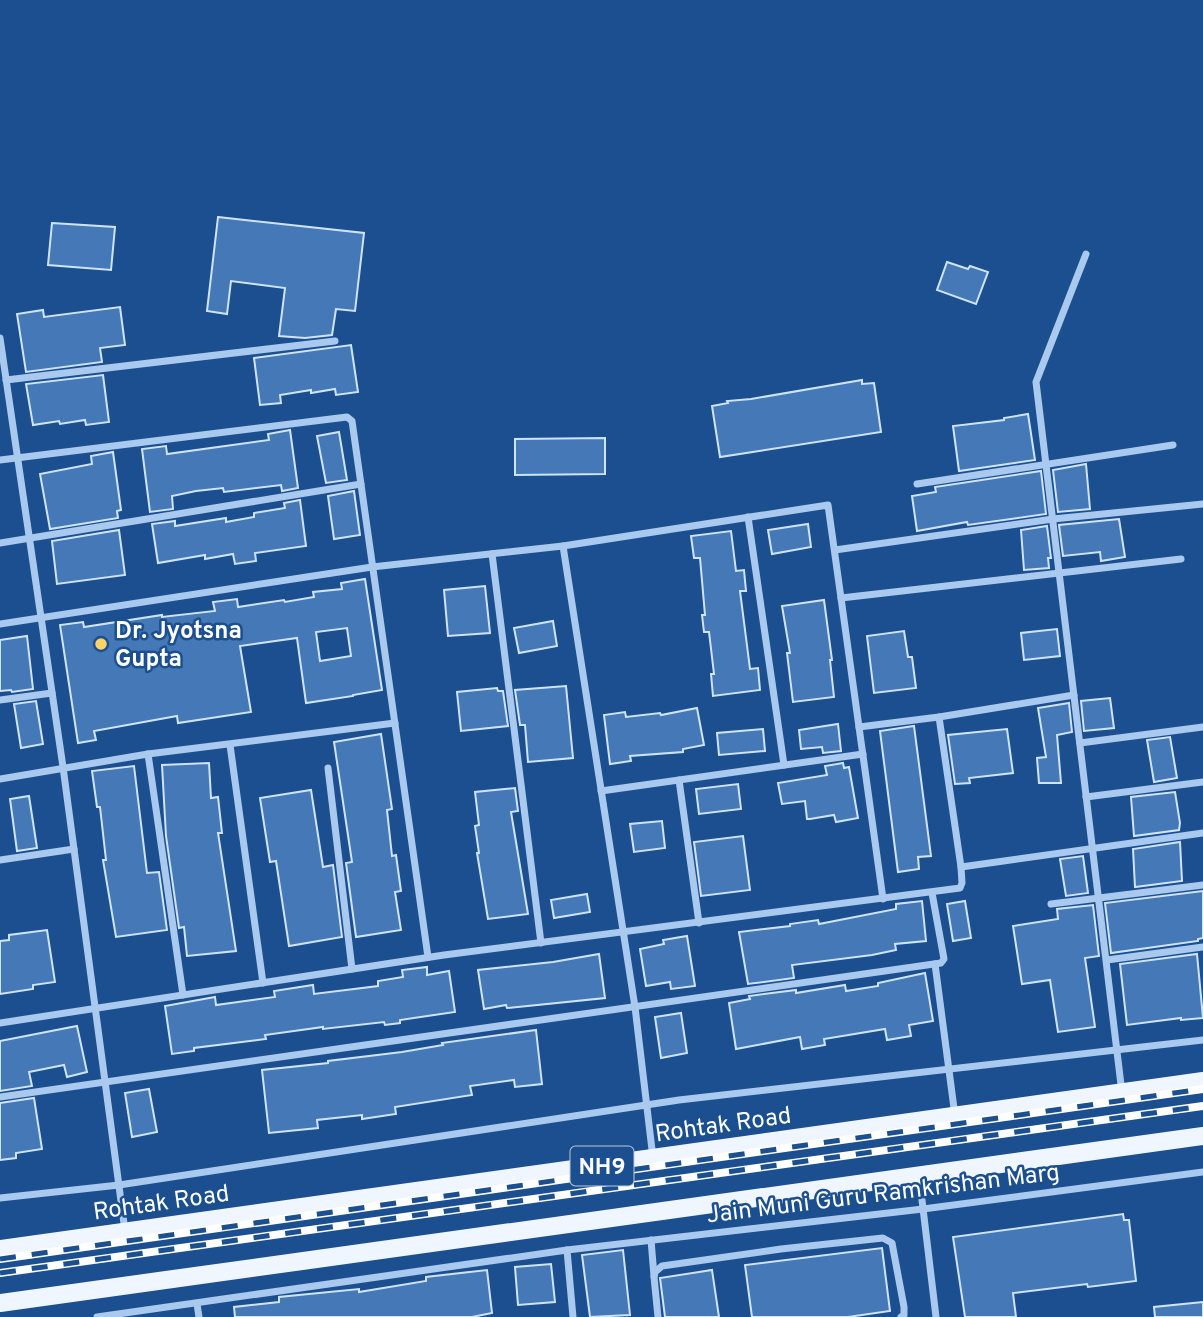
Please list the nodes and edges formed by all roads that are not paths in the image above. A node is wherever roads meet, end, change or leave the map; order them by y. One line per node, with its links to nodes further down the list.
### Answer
1 (1086, 254): 8 (street)
2 (0, 338): 4 (street)
3 (335, 341): 4 (street)
4 (6, 380): 6 (street)
5 (1173, 445): 8 (street)
6 (18, 457): 7 (street); 9 (street); 14 (street)
7 (0, 460)
8 (1046, 463): 10 (street); 13 (street)
9 (360, 484): 14 (street); 20 (street)
10 (917, 484)
11 (1203, 504): 13 (street)
12 (748, 517): 16 (street); 17 (street); 36 (street)
13 (1053, 519): 17 (street); 21 (street)
14 (30, 540): 15 (street); 23 (street)
15 (0, 543)
16 (563, 546): 18 (street); 42 (street)
17 (835, 550): 22 (street)
18 (492, 554): 20 (street); 56 (street)
19 (1181, 559): 21 (street)
20 (372, 568): 23 (street); 29 (street)
21 (1059, 574): 22 (street); 26 (street)
22 (841, 598): 30 (street)
23 (41, 618): 24 (street); 25 (street)
24 (0, 624)
25 (52, 693): 27 (street); 37 (street)
26 (1074, 695): 28 (street); 32 (street)
27 (0, 700)
28 (939, 717): 30 (street); 48 (street)
29 (395, 723): 33 (street); 58 (street)
30 (859, 727): 35 (street)
31 (1203, 727): 32 (street)
32 (1080, 743): 43 (street)
33 (230, 745): 34 (street); 62 (street)
34 (148, 754): 37 (street); 63 (street)
35 (863, 754): 36 (street); 52 (street)
36 (784, 765): 40 (street)
37 (63, 767): 39 (street); 46 (street)
38 (328, 768): 61 (street)
39 (0, 779)
40 (679, 780): 42 (street); 54 (street)
41 (1203, 782): 43 (street)
42 (601, 791): 55 (street)
43 (1086, 797): 45 (street)
44 (1203, 833): 45 (street)
45 (1092, 848): 48 (street); 51 (street)
46 (74, 849): 47 (street); 65 (street)
47 (0, 860)
48 (961, 867): 50 (street)
49 (1203, 885): 51 (street)
50 (932, 893): 52 (street); 60 (street)
51 (1099, 898): 53 (street); 59 (street)
52 (883, 899): 54 (street)
53 (1051, 904)
54 (699, 923): 55 (street)
55 (623, 932): 56 (street); 64 (street)
56 (541, 943): 58 (street)
57 (1203, 947): 59 (street)
58 (428, 957): 61 (street)
59 (1107, 960): 68 (street)
60 (935, 964): 64 (street); 69 (street)
61 (352, 969): 62 (street)
62 (263, 983): 63 (street)
63 (183, 995): 65 (street)
64 (635, 1007): 71 (street); 74 (street)
65 (96, 1009): 66 (street); 71 (street)
66 (0, 1023)
67 (1203, 1040): 68 (street)
68 (1117, 1051): 69 (street); 72 (street)
69 (950, 1070): 74 (street); 75 (street)
70 (1203, 1081): 72 (main road, Rohtak Road / NH9)
71 (106, 1083): 73 (street); 80 (street)
72 (1122, 1094): 75 (main road, Rohtak Road / NH9)
73 (0, 1097)
74 (646, 1105): 77 (street); 80 (street)
75 (955, 1117): 77 (main road, Rohtak Road / NH9)
76 (1203, 1136): 79 (main road, NH9)
77 (653, 1159): 83 (main road, Rohtak Road / NH9)
78 (1203, 1172): 82 (street, Jain Muni Guru Ramkrishan Marg)
79 (919, 1175): 82 (street); 88 (main road, NH9)
80 (119, 1185): 81 (street); 83 (street)
81 (0, 1198)
82 (923, 1209): 84 (street, Jain Muni Guru Ramkrishan Marg); 95 (street)
83 (125, 1232): 85 (main road, Rohtak Road / NH9)
84 (651, 1240): 86 (street, Jain Muni Guru Ramkrishan Marg); 87 (street)
85 (0, 1249)
86 (567, 1250): 89 (street, Jain Muni Guru Ramkrishan Marg); 92 (street)
87 (654, 1277): 93 (street); 94 (street)
88 (0, 1303)
89 (197, 1304): 90 (street, Jain Muni Guru Ramkrishan Marg); 91 (street)
90 (97, 1317)
91 (199, 1317)
92 (573, 1317)
93 (658, 1317)
94 (901, 1317)
95 (936, 1317)

